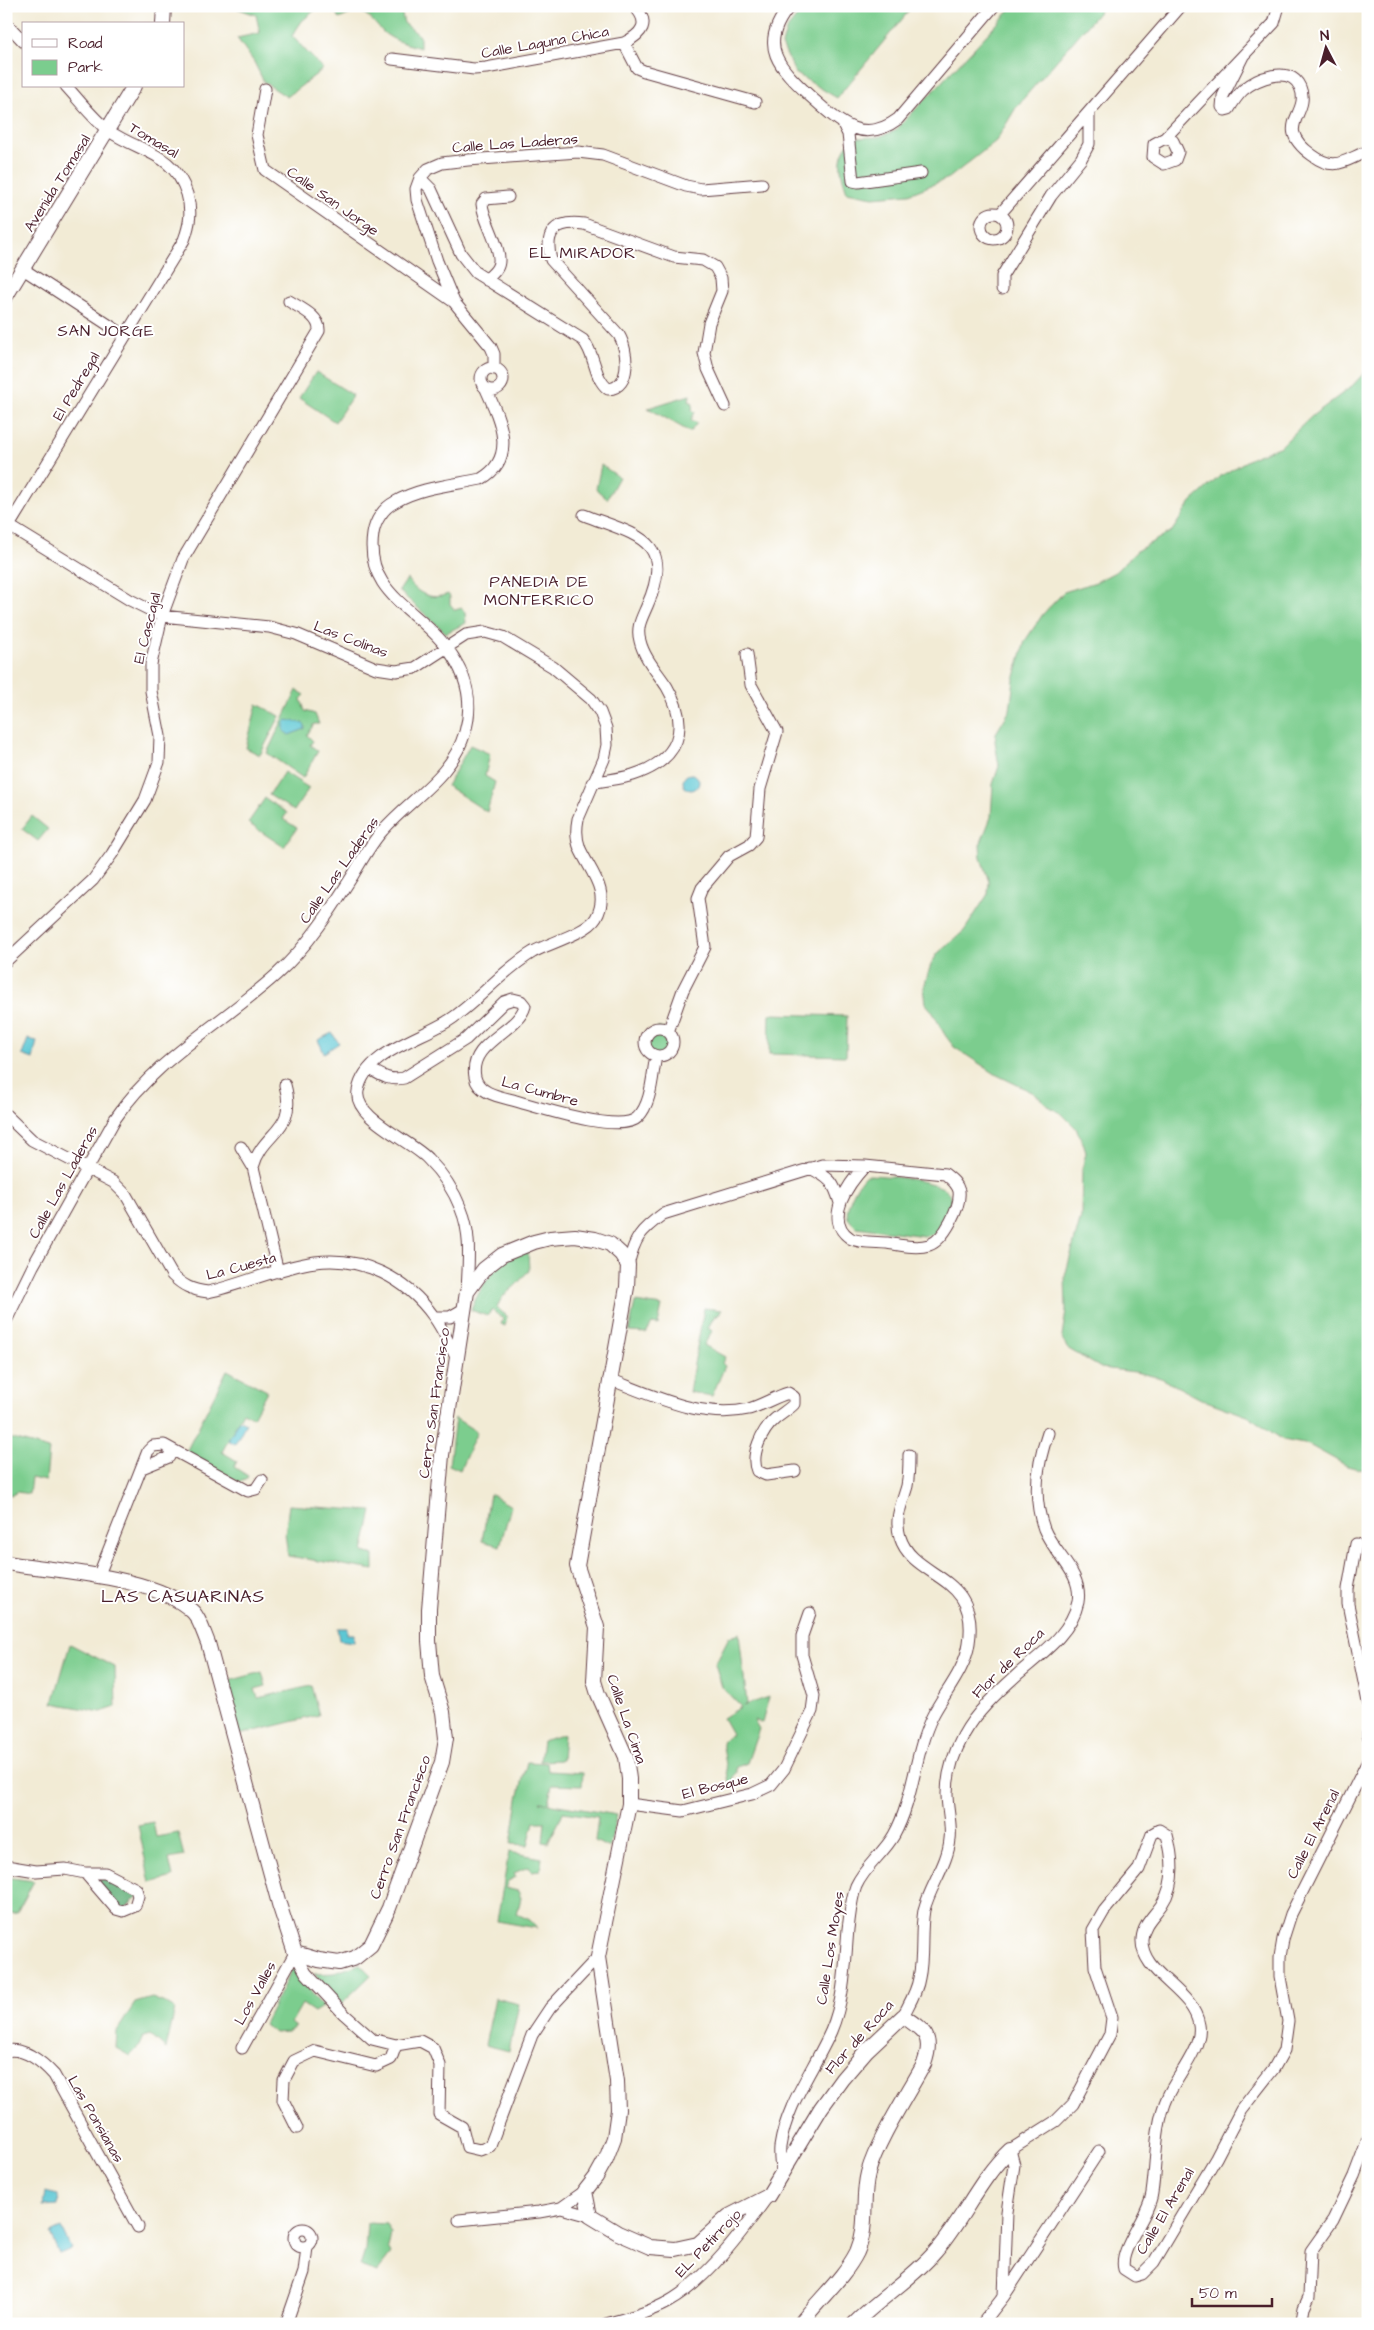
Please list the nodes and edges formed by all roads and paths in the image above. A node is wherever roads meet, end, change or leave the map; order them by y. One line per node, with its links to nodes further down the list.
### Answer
1 (164, 6): 7 (street)
2 (634, 6): 10 (street, Calle Laguna Chica)
3 (790, 6): 18 (street)
4 (994, 6): 18 (street)
5 (1181, 6): 17 (street)
6 (1279, 6): 11 (street)
7 (164, 22)
8 (9, 31): 9 (street)
9 (22, 41)
10 (624, 43): 12 (street, Calle Laguna Chica); 16 (street)
11 (1243, 56): 20 (street); 21 (street)
12 (392, 59)
13 (68, 88): 19 (street, Tomasal)
14 (133, 88): 19 (street, Avenida Tomasal)
15 (265, 89): 33 (street, Calle San Jorge)
16 (755, 102)
17 (1089, 112): 27 (street); 31 (street)
18 (843, 124): 22 (street)
19 (109, 130): 26 (street, Tomasal); 28 (street, Avenida Tomasal)
20 (1166, 138)
21 (1368, 152)
22 (921, 173)
23 (420, 178): 24 (street, Calle Las Laderas); 29 (street); 33 (street)
24 (762, 184)
25 (508, 197): 29 (street)
26 (190, 206): 34 (street, El Pedregal)
27 (1000, 214)
28 (23, 269): 30 (street, Avenida Tomasal); 34 (street)
29 (486, 280): 38 (street)
30 (8, 286)
31 (1002, 289)
32 (289, 301): 42 (street, El Cascajal)
33 (454, 302): 35 (street)
34 (124, 335): 41 (street, El Pedregal)
35 (494, 369): 36 (street); 37 (street)
36 (500, 387): 37 (street); 39 (street, Calle Las Laderas)
37 (486, 389): 39 (street, Calle Las Laderas)
38 (725, 406)
39 (496, 410): 43 (street, Calle Las Laderas)
40 (584, 515): 45 (street)
41 (7, 525): 42 (street, Las Colinas)
42 (162, 616): 43 (street, Las Colinas); 46 (street, El Cascajal)
43 (447, 647): 45 (street, Las Colinas); 55 (street, Calle Las Laderas)
44 (747, 654): 47 (street)
45 (592, 783): 49 (street, Cerro San Francisco)
46 (6, 961)
47 (668, 1032): 48 (street); 48 (street)
48 (656, 1056): 49 (street, La Cumbre)
49 (370, 1069): 60 (street, Cerro San Francisco)
50 (285, 1085): 54 (street)
51 (6, 1115): 55 (street, La Cuesta)
52 (241, 1147): 54 (street)
53 (865, 1166): 56 (street); 57 (street); 57 (street)
54 (254, 1167): 59 (street)
55 (88, 1168): 59 (street, La Cuesta); 63 (street, Calle Las Laderas)
56 (810, 1168): 57 (street); 58 (street)
57 (840, 1203)
58 (628, 1265): 60 (street); 65 (street, Calle La Cima)
59 (278, 1272): 62 (street, La Cuesta)
60 (467, 1292): 61 (street, Cerro San Francisco)
61 (464, 1309): 62 (street); 64 (street, Cerro San Francisco)
62 (434, 1318): 64 (street, La Cuesta)
63 (6, 1320)
64 (456, 1357): 81 (street, Cerro San Francisco)
65 (609, 1379): 70 (street); 78 (street, Calle La Cima)
66 (1048, 1433): 83 (street, Flor de Roca)
67 (172, 1450): 69 (street); 69 (street); 71 (street)
68 (909, 1455): 91 (street, Calle Los Moyes)
69 (142, 1468): 74 (street)
70 (795, 1472)
71 (262, 1480)
72 (1356, 1544): 76 (street)
73 (6, 1563): 74 (street)
74 (98, 1577): 81 (street)
75 (810, 1613): 78 (street, El Bosque)
76 (1368, 1702)
77 (1368, 1761): 89 (street, Calle El Arenal)
78 (629, 1804): 82 (street, Calle La Cima)
79 (6, 1866): 80 (street)
80 (85, 1873): 80 (street)
81 (295, 1953): 84 (street); 85 (street, Los Valles)
82 (598, 1958): 84 (street); 92 (street, Calle La Cima)
83 (903, 2016): 91 (street, Flor de Roca); 102 (street)
84 (396, 2045): 87 (street)
85 (242, 2048)
86 (6, 2051): 97 (street, Las Ponsianas)
87 (296, 2128)
88 (1368, 2139): 105 (street)
89 (1010, 2150): 99 (street); 103 (street, Calle El Arenal)
90 (1100, 2151): 99 (street)
91 (781, 2175): 93 (street)
92 (585, 2191): 94 (street); 95 (street)
93 (768, 2196): 95 (street); 101 (street, EL Petirrojo)
94 (560, 2208): 95 (street); 96 (street)
95 (590, 2216)
96 (459, 2220)
97 (138, 2227)
98 (306, 2247): 100 (street)
99 (1004, 2296): 104 (street)
100 (286, 2324)
101 (606, 2324)
102 (800, 2324)
103 (854, 2324)
104 (982, 2324)
105 (1301, 2324)

